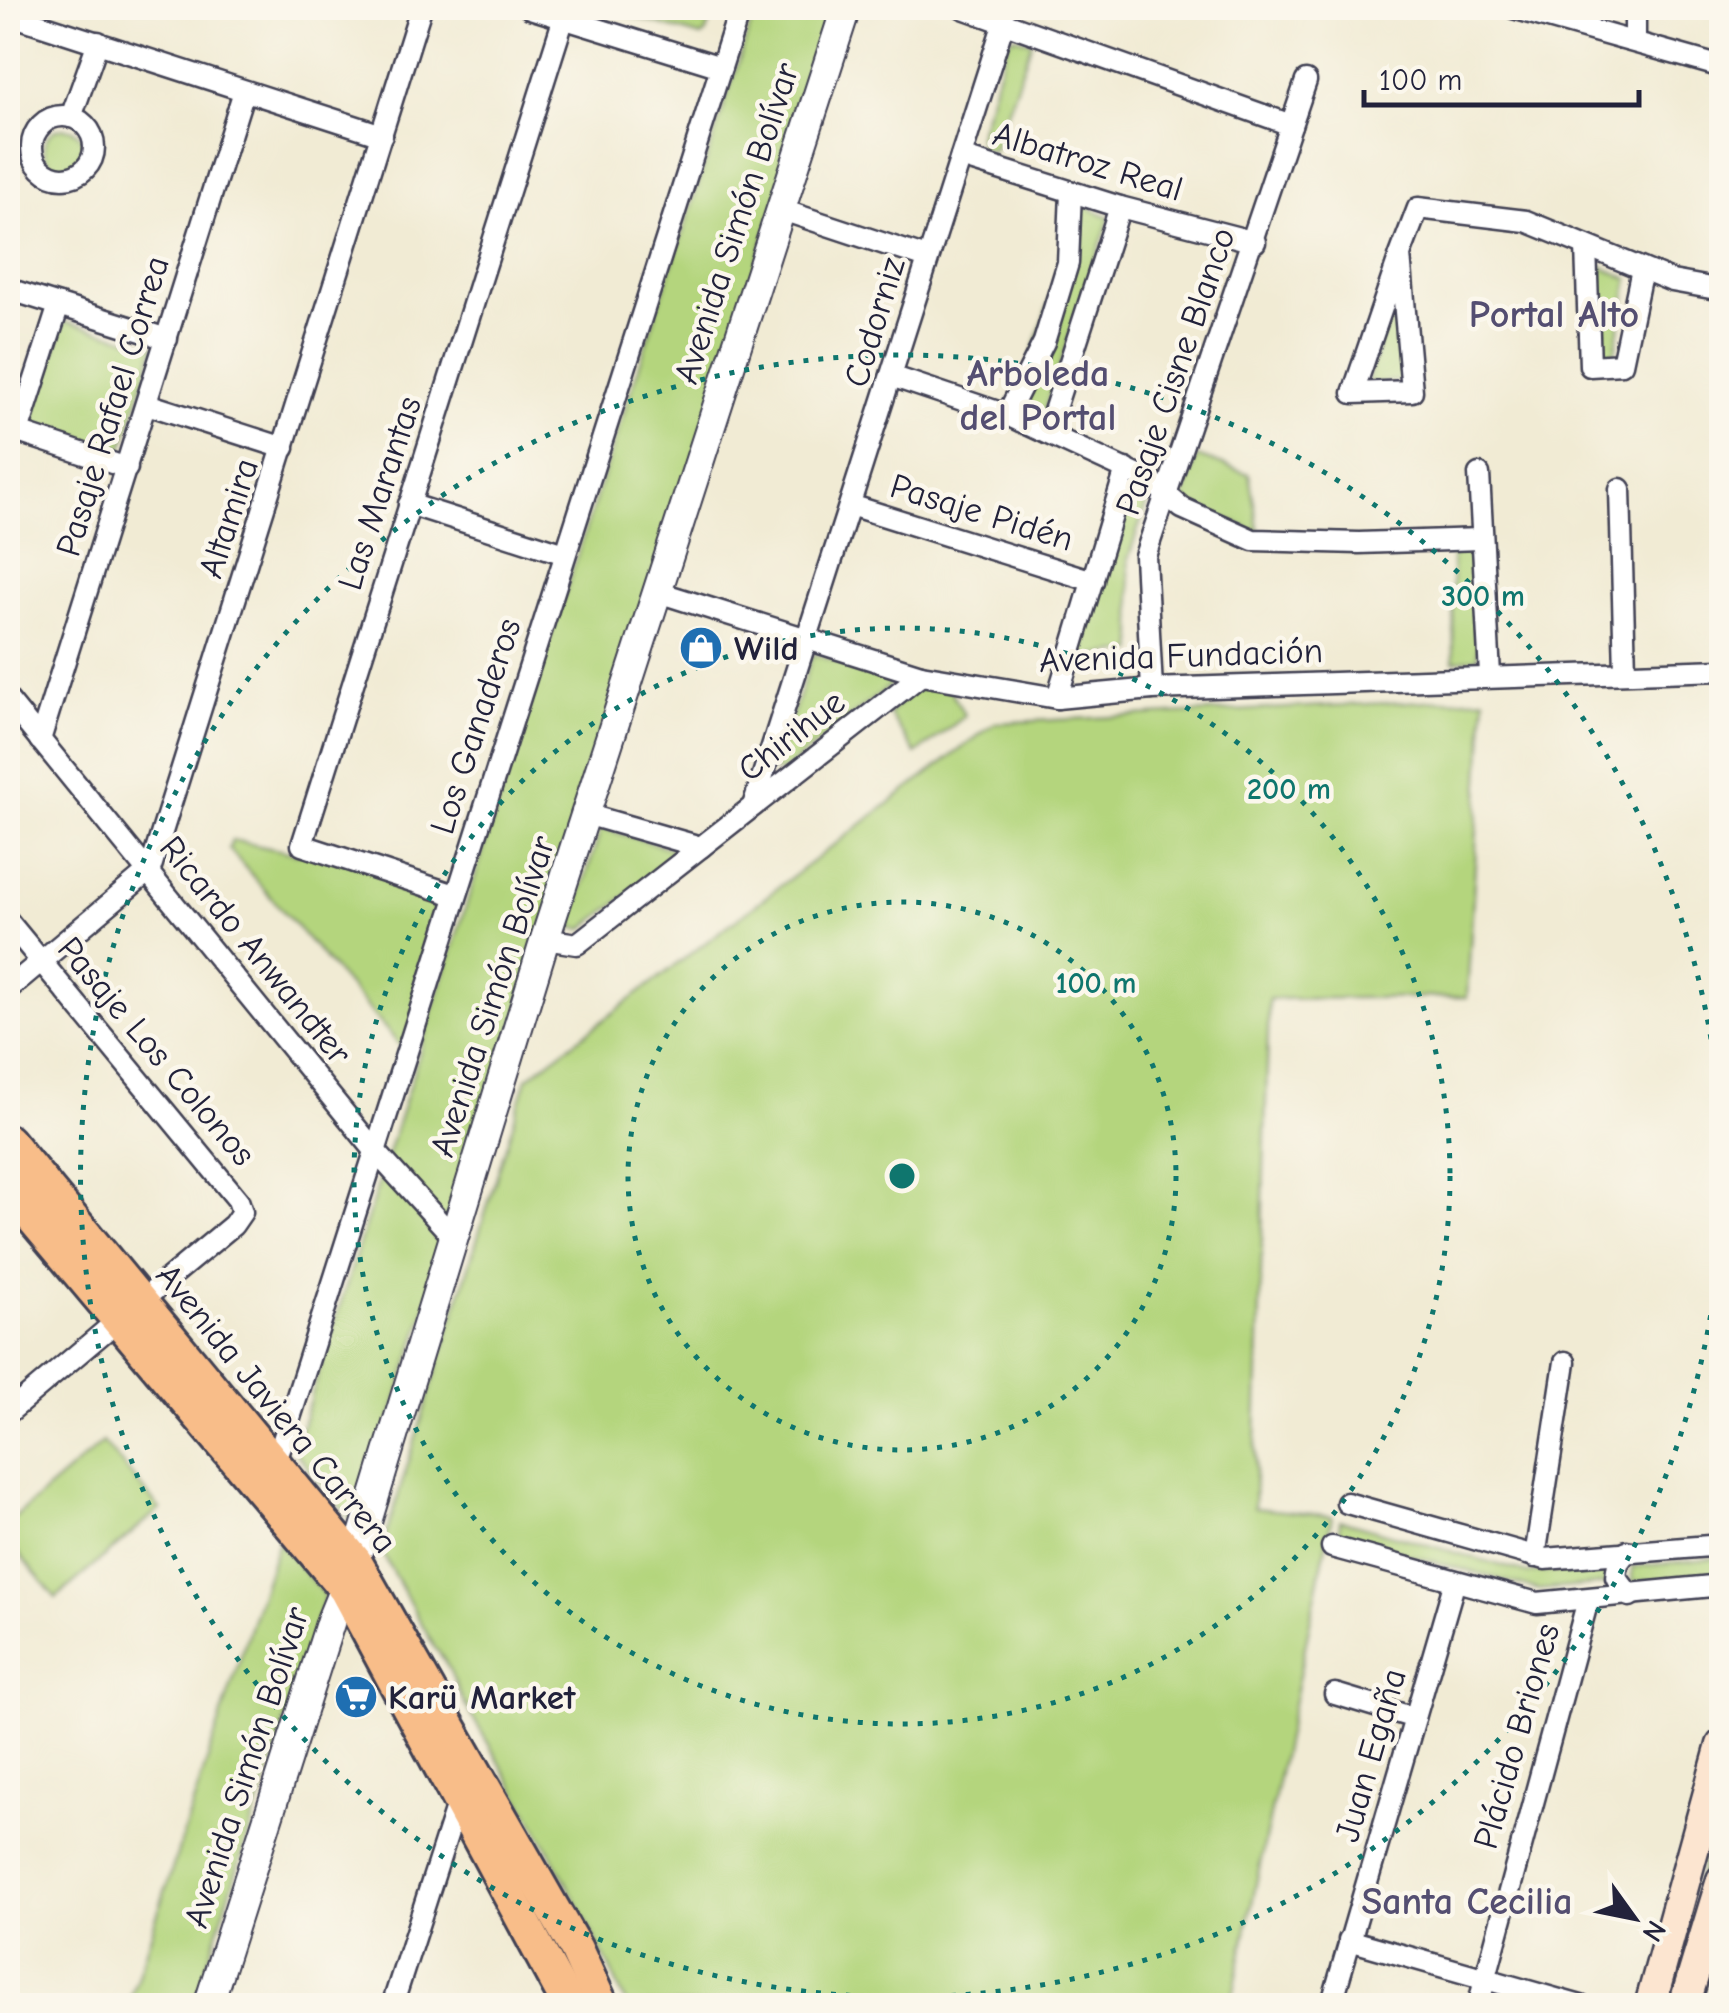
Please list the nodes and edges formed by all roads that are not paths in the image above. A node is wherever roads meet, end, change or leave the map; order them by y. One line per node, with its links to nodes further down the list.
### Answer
1 (421, 8): 19 (street, Altamira)
2 (530, 8): 8 (street)
3 (740, 8): 13 (street, Los Ganaderos)
4 (846, 8): 23 (street, Avenida Simón Bolívar)
5 (963, 8): 10 (street)
6 (1513, 8): 11 (street)
7 (1635, 8): 11 (street)
8 (566, 13): 13 (street); 44 (street, Las Marantas)
9 (8, 14): 12 (street)
10 (1004, 22): 18 (street); 20 (street, Codorniz)
11 (1635, 40): 14 (street)
12 (98, 42): 16 (street); 17 (street)
13 (721, 67): 47 (street, Los Ganaderos)
14 (1722, 67)
15 (1306, 81): 18 (street, Pasaje Cisne Blanco)
16 (244, 91): 19 (street); 32 (street, Pasaje Rafael Correa)
17 (70, 117)
18 (1291, 125): 24 (street, Pasaje Cisne Blanco)
19 (382, 135): 38 (street, Altamira)
20 (960, 156): 21 (street, Albatroz Real); 27 (street, Codorniz)
21 (1071, 192): 22 (street, Albatroz Real); 35 (street)
22 (1120, 207): 24 (street, Albatroz Real); 37 (street)
23 (779, 208): 27 (street); 49 (street, Avenida Simón Bolívar)
24 (1255, 242): 43 (street, Pasaje Cisne Blanco)
25 (1586, 246): 26 (street); 28 (street); 28 (street)
26 (1400, 255): 26 (street)
27 (928, 258): 33 (street, Codorniz)
28 (1642, 269): 30 (street)
29 (8, 289): 31 (street)
30 (1722, 290)
31 (58, 305): 32 (street); 36 (street)
32 (167, 340): 34 (street, Pasaje Rafael Correa)
33 (891, 376): 35 (street); 45 (street, Codorniz)
34 (147, 404): 38 (street); 39 (street, Pasaje Rafael Correa)
35 (1007, 415): 37 (street)
36 (13, 430): 39 (street)
37 (1047, 433): 40 (street)
38 (284, 448): 62 (street, Altamira)
39 (126, 468): 58 (street, Pasaje Rafael Correa)
40 (1126, 469): 43 (street); 48 (street)
41 (1479, 474): 46 (street)
42 (1620, 490): 52 (street)
43 (1168, 494): 46 (street); 55 (street, Pasaje Cisne Blanco)
44 (410, 504): 47 (street); 63 (street, Las Marantas)
45 (850, 505): 48 (street, Pasaje Pidén); 50 (street, Codorniz)
46 (1481, 539): 54 (street)
47 (565, 554): 63 (street, Los Ganaderos)
48 (1093, 581): 56 (street)
49 (658, 592): 50 (street, Avenida Fundación); 60 (street, Avenida Simón Bolívar)
50 (806, 640): 53 (street, Avenida Fundación); 59 (street, Codorniz)
51 (1722, 670): 52 (street, Avenida Fundación)
52 (1625, 671): 54 (street, Avenida Fundación)
53 (921, 675): 56 (street, Avenida Fundación); 59 (street, Chirihue)
54 (1490, 676): 55 (street, Avenida Fundación)
55 (1152, 689): 56 (street, Avenida Fundación)
56 (1057, 698)
57 (8, 700): 58 (street, Ricardo Anwandter)
58 (40, 740): 62 (street, Ricardo Anwandter)
59 (753, 806): 61 (street, Chirihue)
60 (589, 815): 61 (street); 65 (street, Avenida Simón Bolívar)
61 (702, 847): 65 (street, Chirihue)
62 (150, 870): 66 (street); 69 (street, Ricardo Anwandter)
63 (455, 895): 69 (street, Los Ganaderos)
64 (8, 921): 66 (street, Pasaje Los Colonos)
65 (546, 939): 71 (street, Avenida Simón Bolívar)
66 (41, 962): 67 (street); 72 (street, Pasaje Los Colonos)
67 (8, 989)
68 (8, 1142): 72 (main road, Avenida Javiera Carrera)
69 (376, 1152): 71 (street, Ricardo Anwandter); 76 (street, Los Ganaderos)
70 (8, 1190): 72 (main road, Avenida Javiera Carrera)
71 (455, 1239): 82 (street, Avenida Simón Bolívar)
72 (129, 1311): 74 (street); 75 (main road, Avenida Javiera Carrera); 76 (main road, Avenida Javiera Carrera)
73 (1564, 1362): 81 (street)
74 (8, 1410)
75 (234, 1457): 76 (main road); 82 (main road, Avenida Javiera Carrera)
76 (276, 1465): 82 (main road, Avenida Javiera Carrera)
77 (1347, 1503): 81 (street)
78 (1722, 1545): 80 (street)
79 (1332, 1547): 83 (street)
80 (1627, 1551): 81 (street); 85 (street)
81 (1535, 1557)
82 (350, 1575): 90 (main road, Avenida Javiera Carrera); 93 (main road, Avenida Javiera Carrera); 96 (street, Avenida Simón Bolívar)
83 (1455, 1581): 86 (street); 88 (street, Juan Egaña)
84 (1722, 1585): 85 (street)
85 (1630, 1596): 86 (street)
86 (1588, 1600): 94 (street, Plácido Briones)
87 (1334, 1694): 88 (street)
88 (1415, 1718): 92 (street, Juan Egaña)
89 (1722, 1746): 102 (main road)
90 (459, 1798): 95 (main road, Avenida Javiera Carrera); 97 (street)
91 (1722, 1880): 103 (main road)
92 (1349, 1940): 94 (street); 99 (street, Juan Egaña)
93 (576, 1949): 95 (main road); 98 (main road, Avenida Javiera Carrera)
94 (1482, 1978): 100 (street, Plácido Briones); 101 (street)
95 (566, 2003)
96 (208, 2006)
97 (392, 2006)
98 (602, 2006)
99 (1331, 2006)
100 (1478, 2006)
101 (1581, 2006)
102 (1650, 2006)
103 (1684, 2006)

